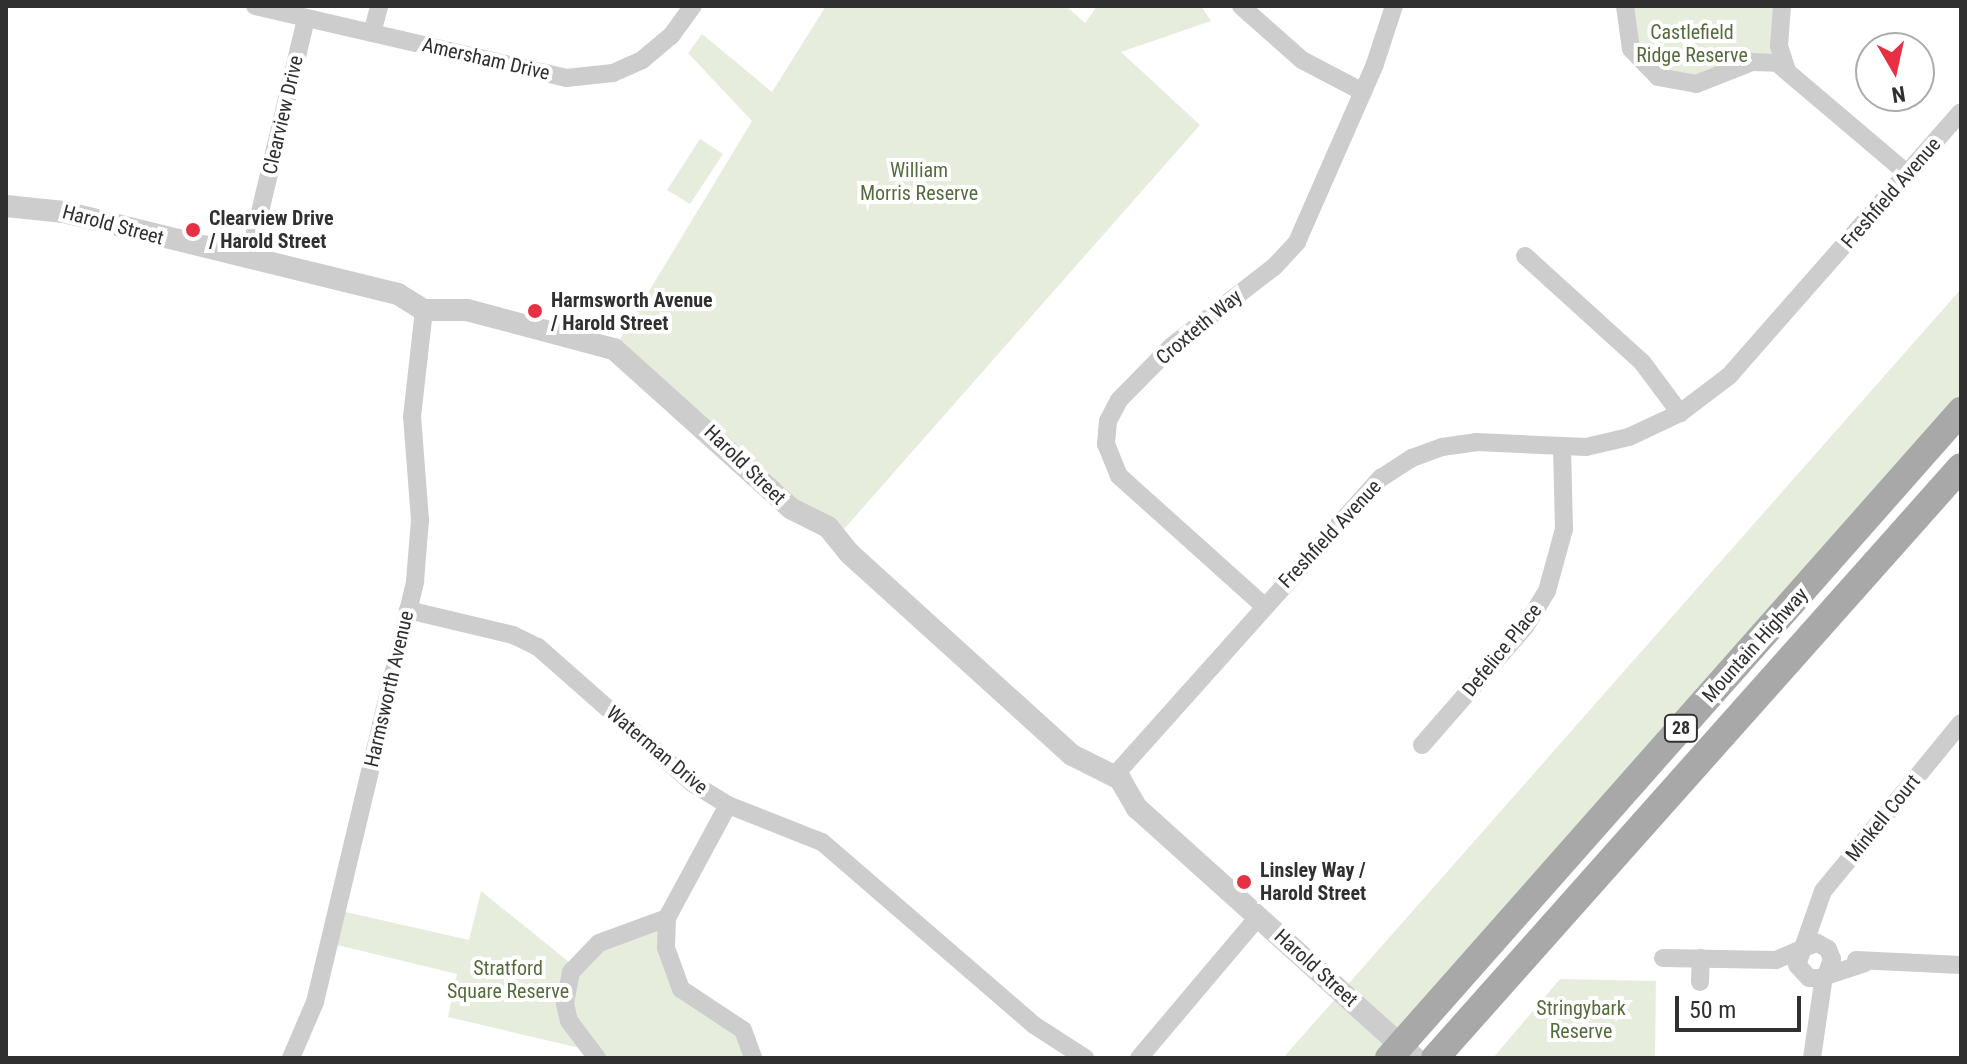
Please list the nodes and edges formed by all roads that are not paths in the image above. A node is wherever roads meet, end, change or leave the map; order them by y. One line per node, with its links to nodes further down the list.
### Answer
1 (255, 6): 8 (street, Amersham Drive)
2 (379, 6): 9 (street)
3 (693, 6): 9 (street, Amersham Drive)
4 (1241, 6): 11 (street)
5 (1394, 6): 11 (street, Croxteth Way)
6 (1625, 6): 10 (street)
7 (1782, 6): 10 (street)
8 (306, 18): 9 (street, Amersham Drive); 16 (street, Clearview Drive)
9 (372, 33)
10 (1786, 67): 13 (street)
11 (1363, 92): 22 (street, Croxteth Way)
12 (1961, 112): 13 (street, Freshfield Avenue)
13 (1908, 174): 19 (street, Freshfield Avenue)
14 (6, 206): 16 (street, Harold Street)
15 (1525, 256): 19 (street)
16 (249, 258): 17 (street, Harold Street)
17 (424, 310): 23 (street, Harmsworth Avenue); 26 (street, Harold Street)
18 (1961, 411): 42 (main road, Mountain Highway / 28)
19 (1680, 413): 20 (street, Freshfield Avenue)
20 (1562, 448): 22 (street, Freshfield Avenue); 25 (street, Defelice Place)
21 (1961, 467): 48 (main road, Mountain Highway / 28)
22 (1264, 606): 26 (street, Freshfield Avenue)
23 (408, 610): 27 (street, Waterman Drive); 43 (street, Harmsworth Avenue)
24 (1961, 723): 30 (street, Minkell Court)
25 (1422, 745)
26 (1115, 775): 28 (street, Harold Street)
27 (728, 805): 29 (street); 46 (street, Waterman Drive)
28 (1259, 916): 42 (street, Harold Street); 47 (street)
29 (667, 918): 44 (street); 45 (street)
30 (1816, 918): 31 (street); 32 (street, Minkell Court)
31 (1827, 948): 32 (street); 36 (street); 39 (street)
32 (1801, 949): 35 (street); 38 (street)
33 (1663, 958): 34 (street)
34 (1701, 958): 35 (street); 40 (street)
35 (1776, 960): 38 (street)
36 (1865, 963): 37 (street); 39 (street)
37 (1961, 965)
38 (1800, 971): 39 (street); 41 (street)
39 (1826, 974): 41 (street)
40 (1700, 982)
41 (1815, 1016): 49 (street)
42 (1402, 1053)
43 (291, 1058)
44 (597, 1058)
45 (753, 1058)
46 (1085, 1058)
47 (1139, 1058)
48 (1435, 1058)
49 (1812, 1058)

